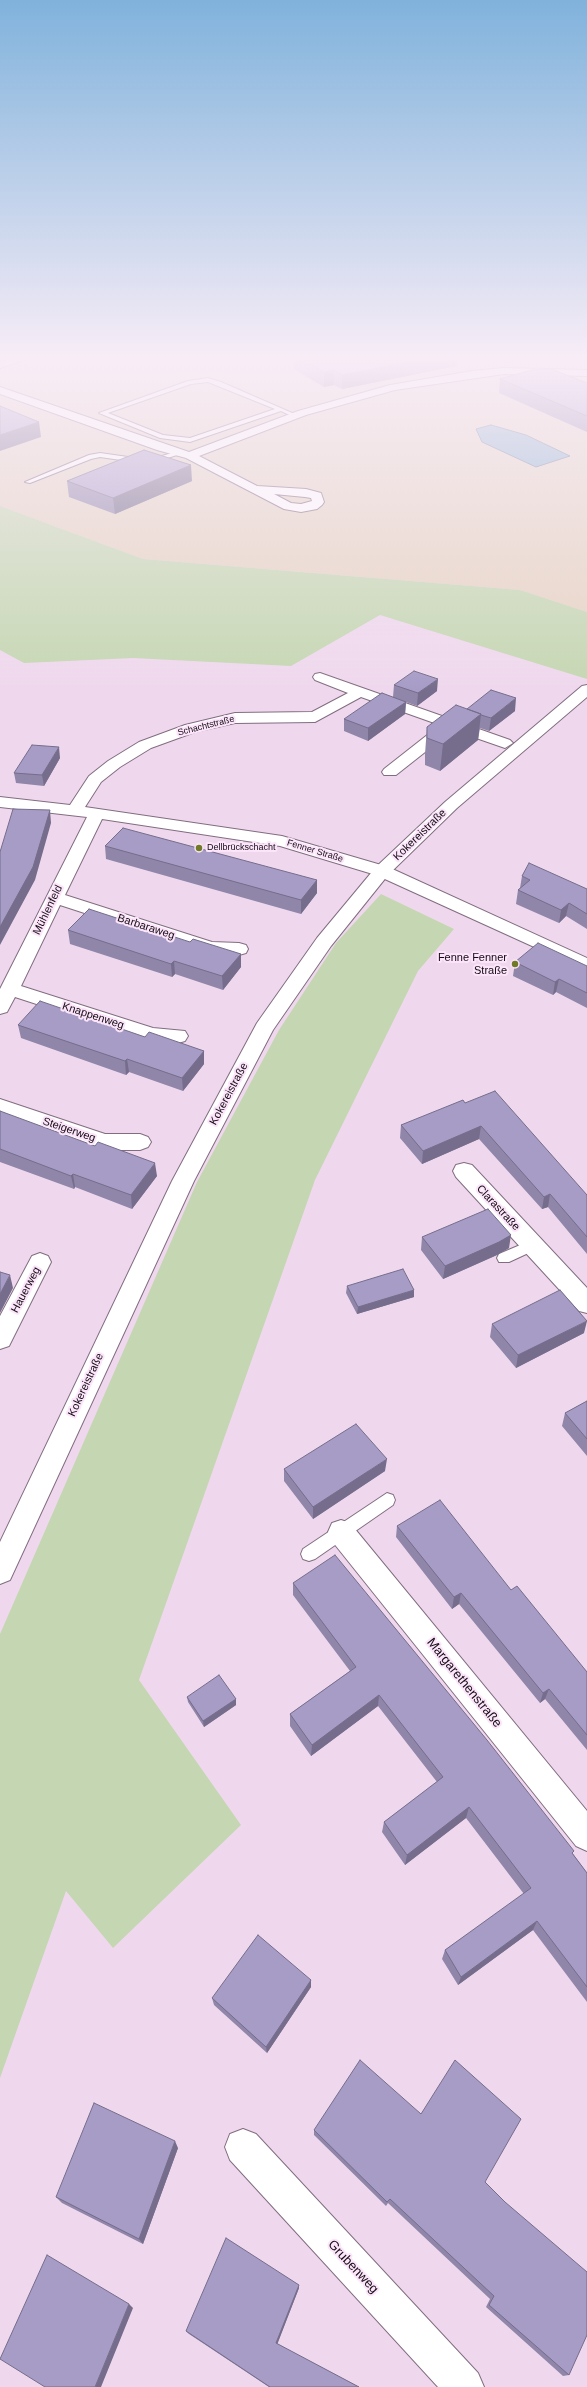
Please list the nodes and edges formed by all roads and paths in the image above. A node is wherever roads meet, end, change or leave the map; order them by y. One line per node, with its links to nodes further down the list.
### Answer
1 (63, 467): 3 (lane)
2 (212, 467): 4 (street)
3 (28, 482)
4 (255, 489)
5 (320, 678): 7 (street)
6 (587, 689): 14 (street, Kokereistraße)
7 (360, 692): 8 (street); 12 (street, Schachtstraße)
8 (451, 724): 9 (street); 10 (street)
9 (505, 743)
10 (390, 772)
11 (0, 802): 12 (street, Fenner Straße)
12 (74, 811): 13 (street, Fenner Straße)
13 (97, 813): 14 (street, Fenner Straße); 15 (street, Mühlenfeld)
14 (382, 871): 17 (street, Fenner Straße); 32 (street, Kokereistraße)
15 (54, 897): 16 (street, Barbaraweg); 18 (street, Mühlenfeld)
16 (239, 948)
17 (587, 965)
18 (10, 989): 19 (street, Mühlenfeld); 20 (street, Knappenweg)
19 (0, 1008)
20 (178, 1036)
21 (0, 1106): 22 (street, Steigerweg)
22 (140, 1142)
23 (464, 1171): 24 (street, Clarastraße)
24 (532, 1245): 25 (lane); 27 (street, Clarastraße)
25 (504, 1258)
26 (40, 1262): 28 (street, Hauerweg)
27 (587, 1304)
28 (0, 1339)
29 (388, 1500): 30 (lane)
30 (340, 1532): 31 (lane); 33 (street, Margarethenstraße)
31 (309, 1554)
32 (0, 1571)
33 (587, 1835)
34 (243, 2147): 35 (street, Grubenweg)
35 (464, 2387)

